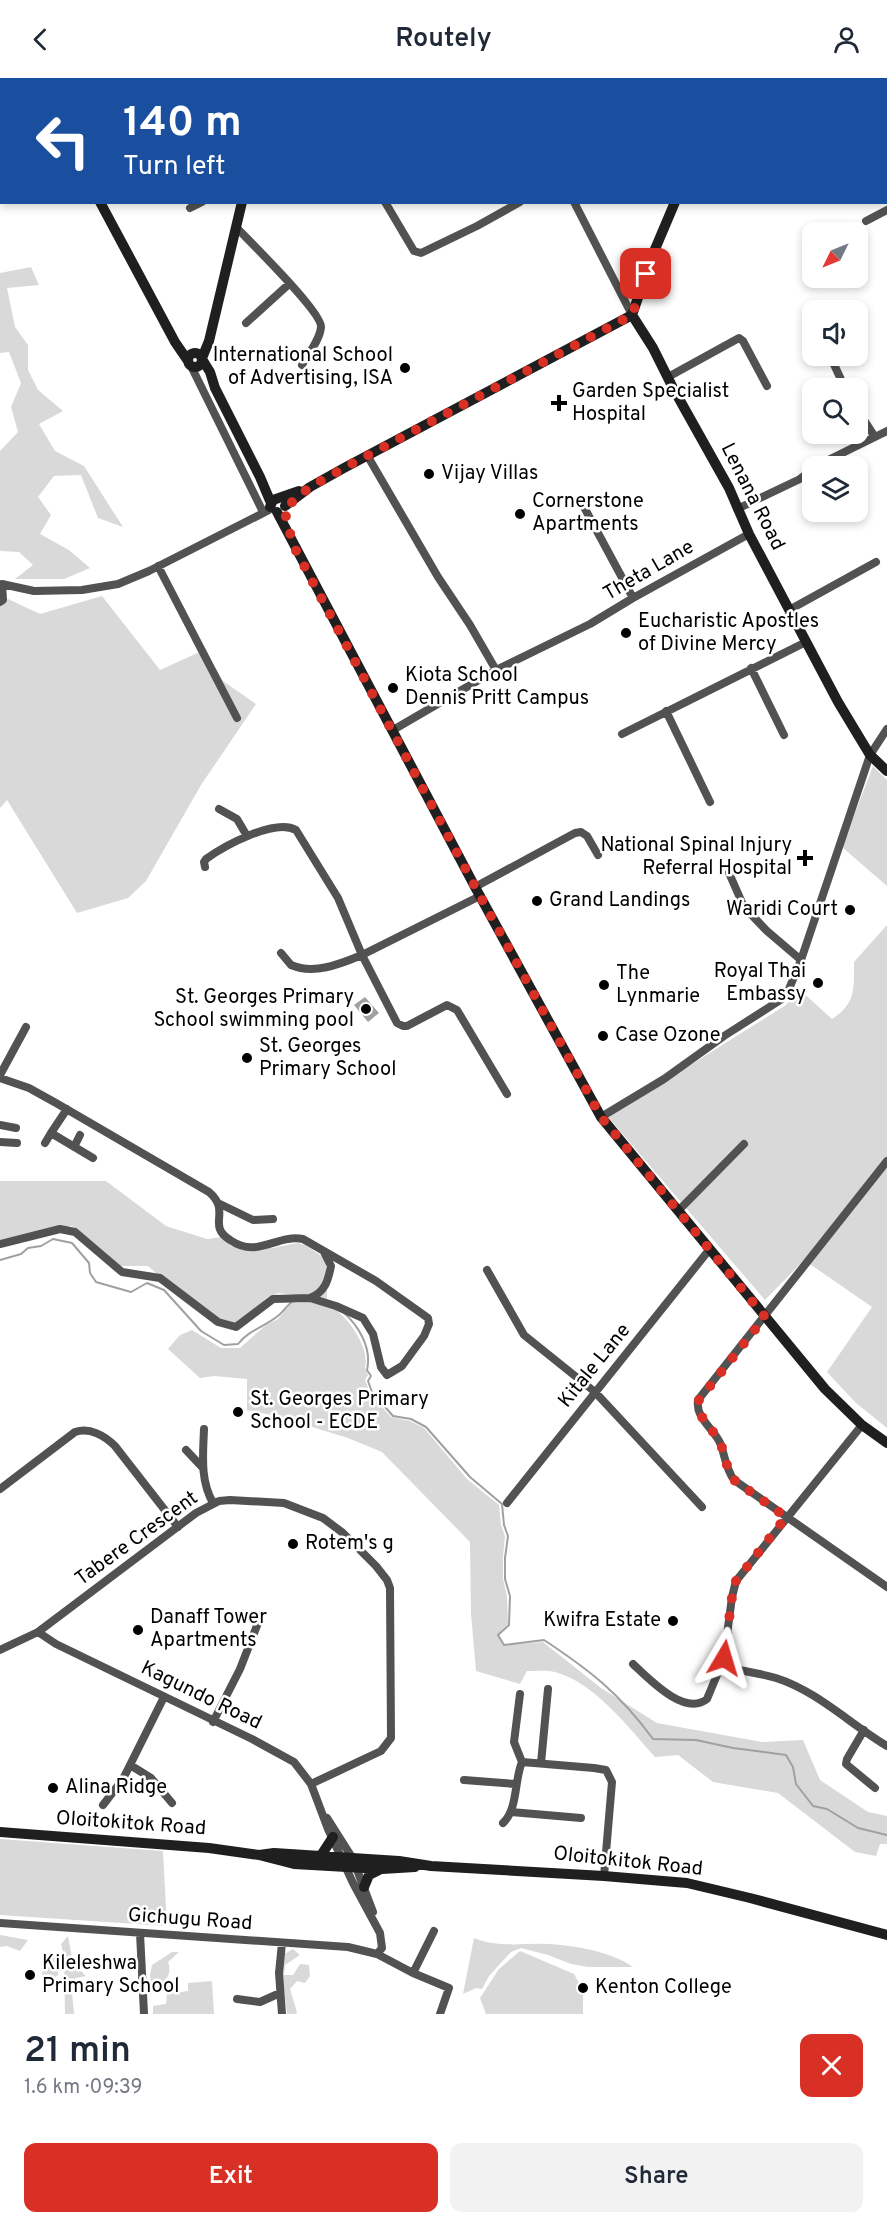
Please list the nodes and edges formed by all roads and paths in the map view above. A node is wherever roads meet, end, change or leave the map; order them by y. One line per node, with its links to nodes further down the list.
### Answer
1 (101, 204): 15 (main road)
2 (198, 204): 8 (street)
3 (242, 204): 11 (main road)
4 (387, 204): 5 (street)
5 (516, 204)
6 (575, 204): 13 (street, Lenana Road)
7 (674, 204): 13 (main road)
8 (190, 208)
9 (887, 210): 10 (street)
10 (867, 221)
11 (236, 227): 12 (street); 15 (main road)
12 (290, 284): 14 (street); 16 (street)
13 (632, 315): 17 (main road, Lenana Road); 24 (main road)
14 (246, 323)
15 (195, 359): 21 (main road); 23 (street)
16 (302, 365)
17 (668, 377): 18 (street); 31 (main road, Lenana Road)
18 (767, 386)
19 (868, 426): 22 (street)
20 (887, 430): 22 (street)
21 (237, 432): 23 (main road); 26 (main road)
22 (875, 436): 25 (street)
23 (226, 438): 27 (street)
24 (367, 455): 29 (main road); 40 (street)
25 (837, 456)
26 (253, 464): 27 (main road); 29 (main road)
27 (245, 475): 29 (street)
28 (802, 477): 31 (street)
29 (276, 506): 34 (street); 44 (main road)
30 (585, 507): 35 (street)
31 (737, 508): 32 (main road, Lenana Road)
32 (749, 534): 35 (street, Theta Lane); 37 (main road, Lenana Road)
33 (876, 562): 37 (street)
34 (158, 566): 36 (street); 42 (street)
35 (633, 598): 40 (street, Theta Lane)
36 (0, 602)
37 (789, 610): 38 (main road, Lenana Road)
38 (806, 642): 39 (street); 47 (main road, Lenana Road)
39 (751, 668): 41 (street); 46 (street)
40 (496, 670): 44 (street)
41 (666, 711): 45 (street); 49 (street)
42 (237, 718)
43 (887, 729): 47 (street)
44 (393, 730): 55 (main road)
45 (622, 734)
46 (784, 735)
47 (870, 755): 48 (main road, Lenana Road); 58 (street)
48 (887, 771)
49 (710, 802)
50 (219, 809): 51 (street)
51 (247, 836): 53 (street); 57 (street)
52 (598, 855): 55 (street)
53 (205, 867)
54 (729, 873): 58 (street)
55 (478, 891): 57 (street); 63 (main road)
56 (281, 953): 57 (street)
57 (362, 955): 61 (street)
58 (801, 960): 63 (street)
59 (26, 1027): 60 (street)
60 (0, 1077): 62 (street)
61 (507, 1094)
62 (67, 1109): 66 (street); 75 (street)
63 (601, 1117): 76 (main road)
64 (0, 1125): 65 (street)
65 (16, 1128)
66 (51, 1133): 70 (street); 72 (street)
67 (80, 1135): 72 (street)
68 (0, 1142): 69 (street)
69 (17, 1143)
70 (45, 1143)
71 (744, 1144): 76 (street)
72 (74, 1147): 73 (street)
73 (93, 1158)
74 (887, 1161): 83 (street)
75 (219, 1204): 77 (street); 80 (street)
76 (678, 1211): 79 (main road)
77 (273, 1219)
78 (0, 1244): 82 (street)
79 (709, 1250): 83 (main road); 84 (street, Kitale Lane)
80 (323, 1251): 82 (street); 82 (street)
81 (487, 1270): 84 (street)
82 (310, 1298)
83 (765, 1317): 85 (main road); 94 (street)
84 (595, 1392): 92 (street, Kitale Lane); 93 (street)
85 (862, 1425): 87 (main road); 94 (street)
86 (204, 1429): 89 (street)
87 (887, 1443)
88 (186, 1450): 89 (street)
89 (203, 1468): 91 (street)
90 (0, 1489): 95 (street)
91 (213, 1503): 95 (street, Tabere Crescent); 112 (street, Tabere Crescent)
92 (507, 1503)
93 (702, 1507)
94 (786, 1517): 96 (street); 101 (street)
95 (178, 1527): 98 (street, Tabere Crescent)
96 (887, 1587)
97 (258, 1623): 105 (street)
98 (38, 1632): 99 (street, Tabere Crescent); 104 (street, Kagundo Road)
99 (0, 1650)
100 (633, 1664): 101 (street)
101 (721, 1667): 106 (street)
102 (548, 1689): 109 (street)
103 (520, 1694): 108 (street)
104 (164, 1697): 105 (street, Kagundo Road); 110 (street)
105 (213, 1722): 112 (street, Kagundo Road)
106 (864, 1730): 107 (street); 114 (street)
107 (887, 1746)
108 (522, 1762): 109 (street); 113 (street)
109 (541, 1763): 128 (street)
110 (130, 1765): 115 (street); 116 (street)
111 (464, 1780): 113 (street)
112 (311, 1784): 118 (street, Kagundo Road)
113 (515, 1784): 117 (street)
114 (874, 1788)
115 (172, 1803)
116 (103, 1805)
117 (511, 1812): 119 (street); 120 (street)
118 (325, 1816): 122 (street, Kagundo Road); 125 (street, Kagundo Road)
119 (581, 1818)
120 (503, 1823)
121 (0, 1832): 123 (main road, Oloitokitok Road)
122 (333, 1837): 124 (main road); 125 (street, Kagundo Road)
123 (259, 1855): 124 (main road, Oloitokitok Road); 125 (main road, Oloitokitok Road)
124 (320, 1857): 125 (main road, Oloitokitok Road)
125 (350, 1863): 126 (main road, Oloitokitok Road); 127 (main road, Oloitokitok Road); 129 (street); 130 (street)
126 (431, 1866): 127 (main road, Oloitokitok Road); 128 (main road, Oloitokitok Road)
127 (382, 1869): 129 (main road)
128 (604, 1876): 134 (main road, Oloitokitok Road)
129 (364, 1887): 130 (street)
130 (375, 1922): 136 (street)
131 (0, 1923): 133 (street, Gichugu Road)
132 (434, 1931): 137 (street)
133 (140, 1933): 135 (street, Gichugu Road); 140 (street)
134 (887, 1935)
135 (282, 1943): 136 (street, Gichugu Road); 138 (street)
136 (377, 1954): 137 (street, Gichugu Road)
137 (413, 1973): 142 (street, Gichugu Road)
138 (280, 1993): 139 (street); 141 (street)
139 (237, 1999)
140 (144, 2014)
141 (282, 2014)
142 (440, 2014)

